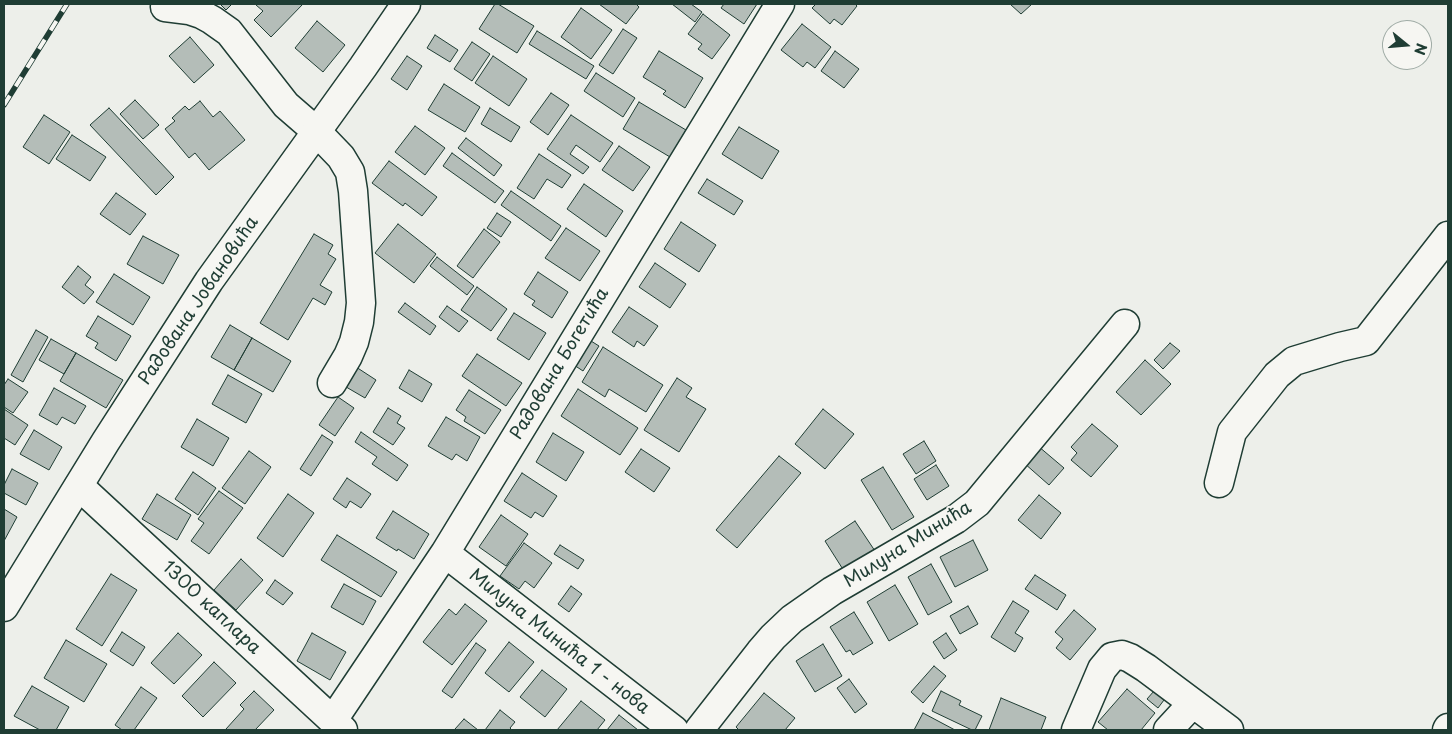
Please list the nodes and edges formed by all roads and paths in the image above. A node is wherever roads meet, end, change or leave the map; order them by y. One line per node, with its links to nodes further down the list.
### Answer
1 (406, 4): 4 (street, Радована Јовановића)
2 (780, 4): 10 (street, Радована Богетића)
3 (165, 7): 4 (street)
4 (316, 132): 7 (street); 9 (street, Радована Јовановића)
5 (1448, 236): 8 (street)
6 (1125, 324): 15 (street, Милуна Минића)
7 (332, 383)
8 (1219, 484)
9 (79, 486): 11 (street, Радована Јовановића); 13 (street, 1300 каплара)
10 (445, 553): 13 (street, Радована Богетића); 14 (street, Милуна Минића 1 - нова)
11 (4, 607)
12 (1192, 704): 16 (street); 17 (street); 18 (street)
13 (338, 725)
14 (674, 730)
15 (699, 730)
16 (1076, 730)
17 (1168, 730)
18 (1229, 730)

